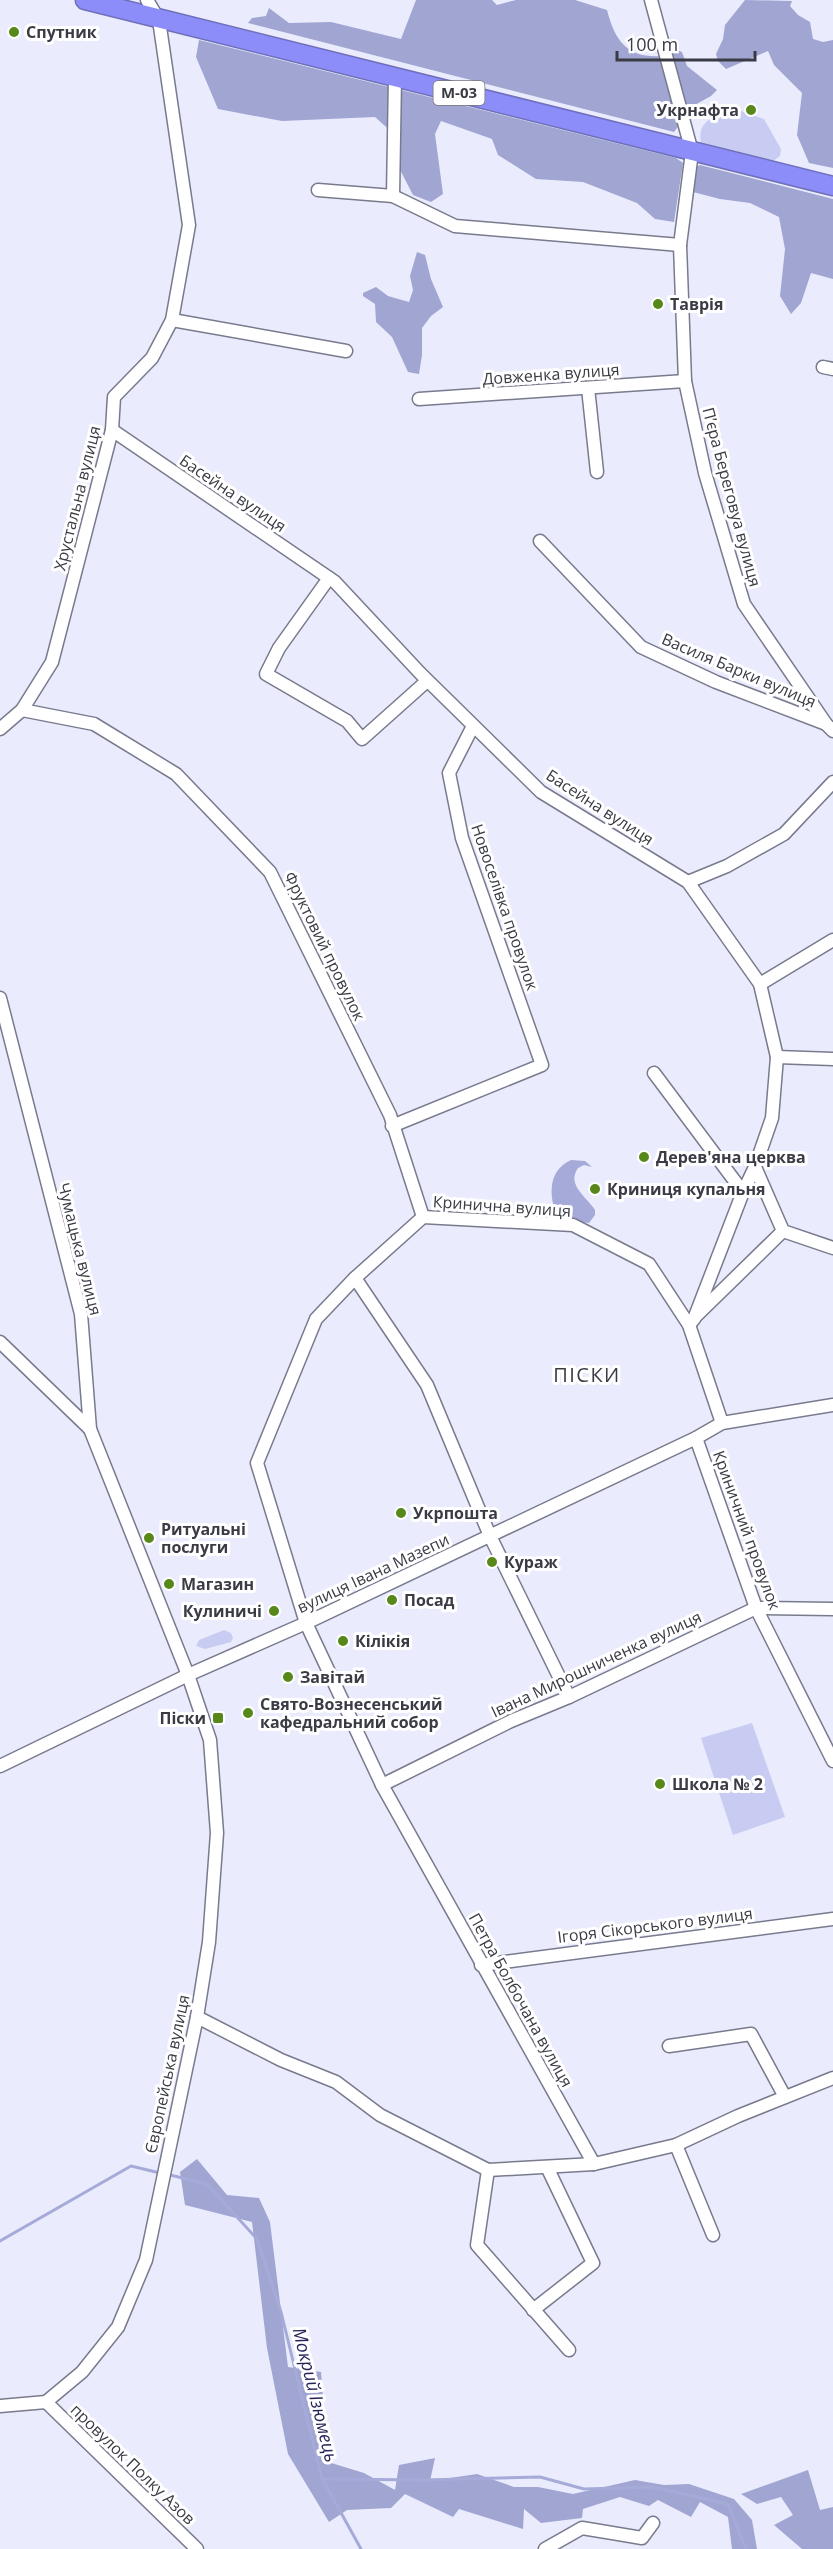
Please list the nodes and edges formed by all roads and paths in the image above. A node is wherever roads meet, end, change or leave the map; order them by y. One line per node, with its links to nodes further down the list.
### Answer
1 (85, 0): 4 (highway, М-03)
2 (147, 0): 4 (street)
3 (651, 0): 6 (street, П’єра Береговуа вулиця)
4 (159, 20): 5 (highway, М-03); 11 (street, Хрустальна вулиця)
5 (395, 77): 6 (highway, М-03); 9 (street)
6 (692, 152): 7 (highway, М-03); 10 (street, П’єра Береговуа вулиця)
7 (833, 186)
8 (318, 190): 9 (street)
9 (393, 196): 10 (street)
10 (680, 245): 13 (street, П’єра Береговуа вулиця)
11 (172, 320): 12 (street); 16 (street, Хрустальна вулиця)
12 (346, 351)
13 (685, 381): 14 (street, Довженка вулиця); 23 (street, П’єра Береговуа вулиця)
14 (588, 388): 15 (street, Довженка вулиця); 17 (street)
15 (419, 399)
16 (112, 430): 19 (street, Басейна вулиця); 21 (street, Хрустальна вулиця)
17 (597, 472)
18 (540, 541): 23 (street, Василя Барки вулиця)
19 (329, 578): 20 (street, Басейна вулиця); 20 (street)
20 (427, 681): 22 (street, Басейна вулиця)
21 (22, 710): 24 (street, Хрустальна вулиця); 33 (street, Фруктовий провулок)
22 (473, 726): 26 (street, Басейна вулиця); 33 (street, Новоселівка провулок)
23 (829, 727)
24 (0, 729)
25 (833, 782): 26 (street)
26 (688, 882): 28 (street, Басейна вулиця)
27 (833, 940): 28 (street)
28 (760, 984): 30 (street, Басейна вулиця)
29 (0, 998): 44 (street, Чумацька вулиця)
30 (777, 1057): 31 (street); 34 (street, Басейна вулиця)
31 (833, 1059)
32 (654, 1073): 35 (street)
33 (393, 1126): 36 (street, Фруктовий провулок)
34 (755, 1167): 35 (street, Басейна вулиця); 37 (street)
35 (743, 1192): 40 (street, Басейна вулиця)
36 (423, 1217): 39 (street, Кринична вулиця); 40 (street, Кринична вулиця)
37 (783, 1230): 38 (street); 40 (street)
38 (833, 1248)
39 (354, 1278): 46 (street); 49 (street, Кринична вулиця)
40 (691, 1322): 43 (street, Кринична вулиця)
41 (0, 1342): 44 (street)
42 (833, 1405): 43 (street, вулиця Івана Мазепи)
43 (722, 1423): 45 (street, вулиця Івана Мазепи)
44 (90, 1429): 50 (street, Чумацька вулиця)
45 (696, 1438): 46 (street, вулиця Івана Мазепи); 47 (street, Криничний провулок)
46 (490, 1536): 49 (street, вулиця Івана Мазепи); 51 (street)
47 (756, 1608): 48 (street, Івана Мирошниченка вулиця); 51 (street, Івана Мирошниченка вулиця); 52 (street, Криничний провулок)
48 (833, 1609)
49 (306, 1623): 50 (street, вулиця Івана Мазепи); 55 (street, Петра Болбочана вулиця)
50 (188, 1675): 54 (street, вулиця Івана Мазепи); 58 (street, Європейська вулиця)
51 (568, 1697): 55 (street, Івана Мирошниченка вулиця)
52 (828, 1739): 53 (street, Криничний провулок)
53 (833, 1761)
54 (0, 1766)
55 (382, 1785): 57 (street, Петра Болбочана вулиця)
56 (833, 1919): 57 (street, Ігоря Сікорського вулиця)
57 (481, 1965): 63 (street, Петра Болбочана вулиця)
58 (197, 2017): 65 (street); 69 (street, Європейська вулиця)
59 (669, 2046): 61 (street)
60 (833, 2078): 61 (street)
61 (785, 2097): 62 (street)
62 (676, 2145): 63 (street); 66 (street)
63 (594, 2164): 64 (street)
64 (547, 2167): 65 (street); 67 (street)
65 (488, 2170): 67 (street)
66 (713, 2235)
67 (534, 2310): 68 (street)
68 (569, 2350)
69 (46, 2402): 70 (street); 72 (street, провулок Полку Азов)
70 (0, 2406)
71 (653, 2523): 73 (street)
72 (197, 2549)
73 (545, 2549)

